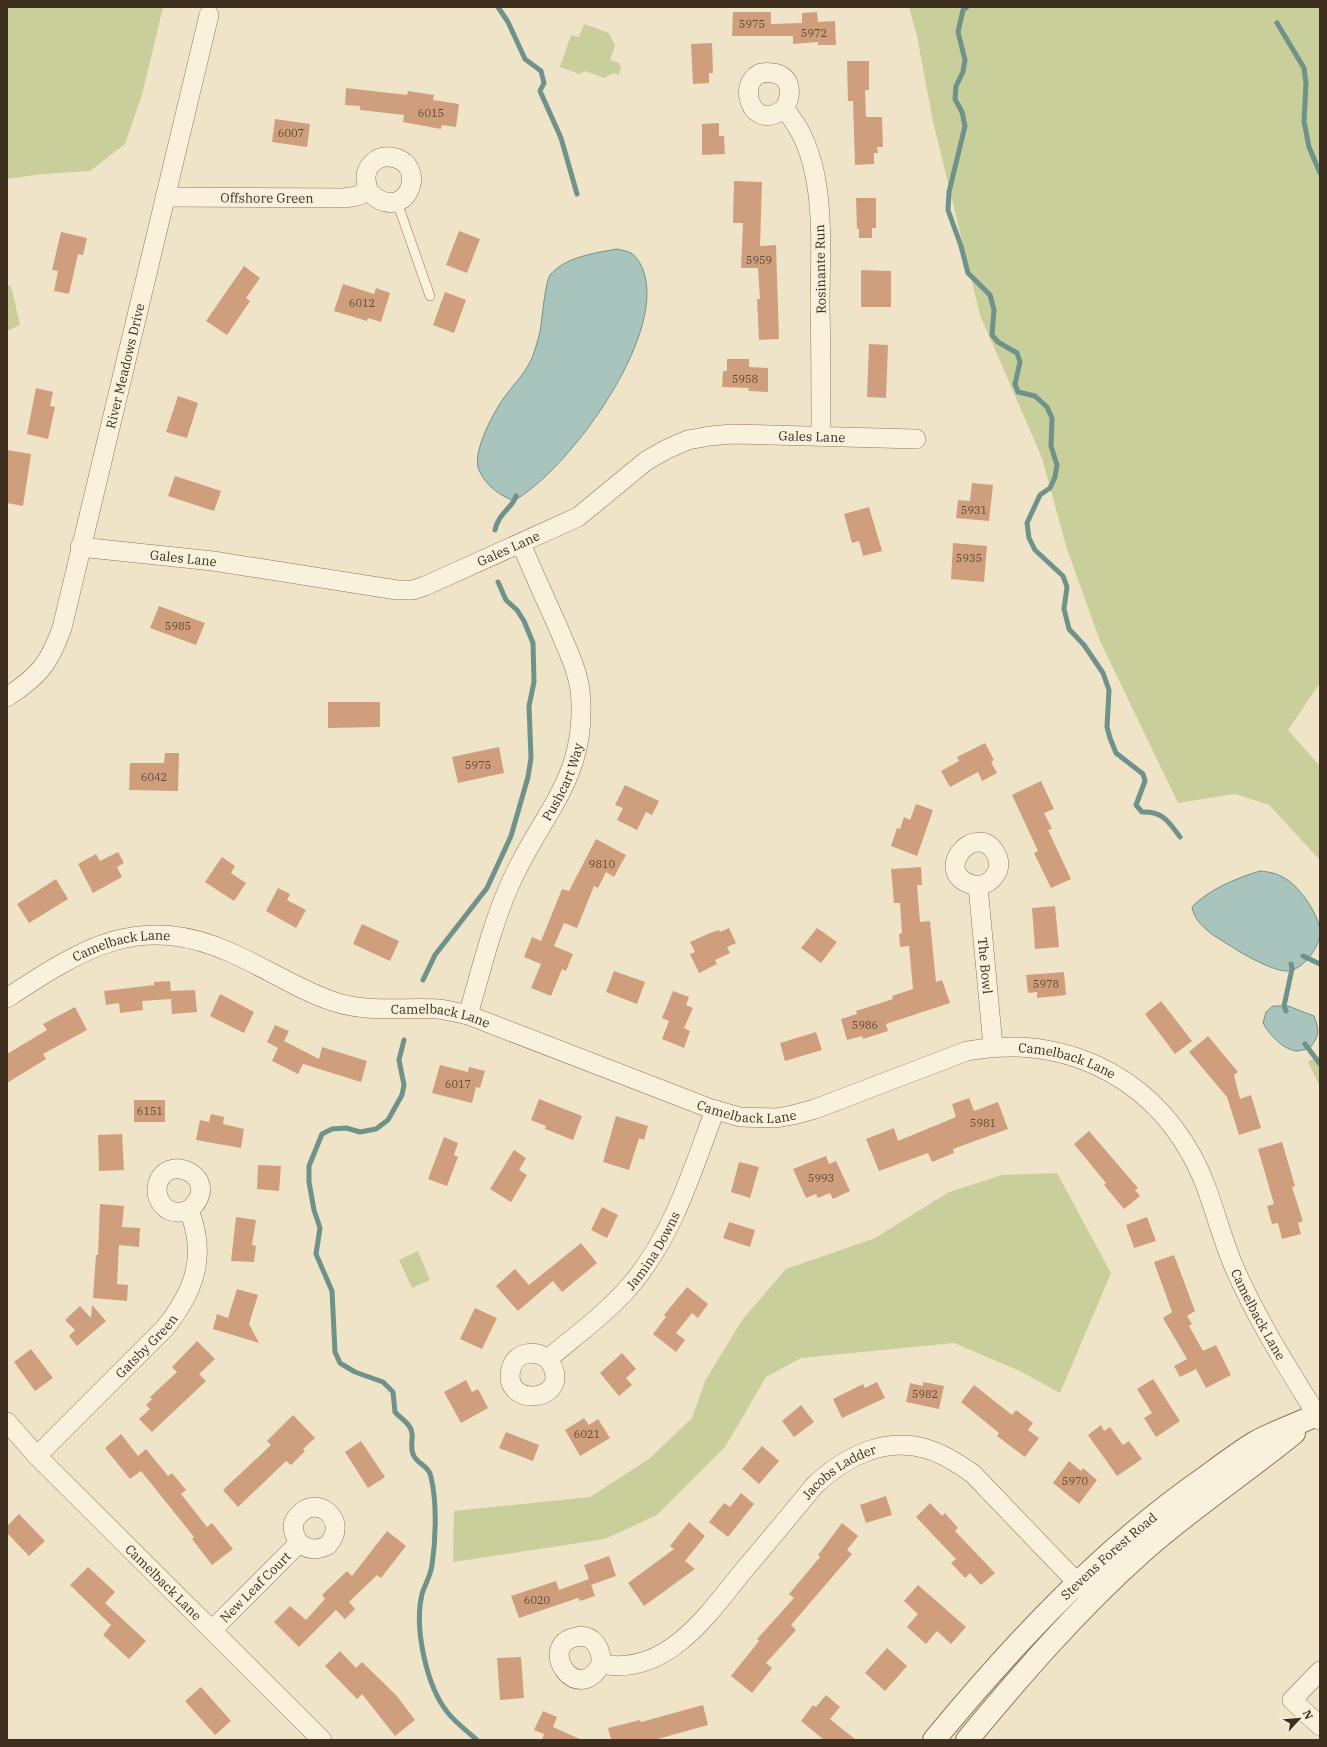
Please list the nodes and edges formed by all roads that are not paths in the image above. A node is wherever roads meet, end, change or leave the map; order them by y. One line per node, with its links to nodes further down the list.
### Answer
1 (209, 15): 4 (street, River Meadows Drive)
2 (784, 109): 7 (street, Rosinante Run)
3 (368, 191): 4 (street, Offshore Green); 5 (street); 5 (street)
4 (165, 197): 10 (street, River Meadows Drive)
5 (397, 202): 6 (lane)
6 (430, 296)
7 (821, 436): 8 (street, Gales Lane); 9 (street, Gales Lane)
8 (916, 439)
9 (521, 544): 10 (street, Gales Lane); 14 (street, Pushcart Way)
10 (80, 547): 11 (street, River Meadows Drive)
11 (7, 697)
12 (978, 886): 15 (street, The Bowl)
13 (7, 998): 14 (street, Camelback Lane)
14 (468, 1015): 16 (street, Camelback Lane)
15 (993, 1046): 16 (street, Camelback Lane); 19 (street, Camelback Lane)
16 (715, 1110): 18 (street, Jamina Downs)
17 (189, 1210): 21 (street, Gatsby Green)
18 (548, 1359)
19 (1319, 1416): 23 (street, Stevens Forest Road); 24 (street, Stevens Forest Road)
20 (7, 1422): 21 (street, Camelback Lane)
21 (37, 1456): 25 (street, Camelback Lane)
22 (299, 1543): 25 (street, New Leaf Court)
23 (1077, 1582): 24 (street, Jacobs Ladder); 26 (street, Jacobs Ladder); 30 (street, Stevens Forest Road)
24 (1093, 1600): 31 (street, Stevens Forest Road)
25 (212, 1630): 29 (street, Camelback Lane)
26 (601, 1664)
27 (1320, 1671): 28 (street)
28 (1320, 1726)
29 (322, 1740)
30 (934, 1740)
31 (967, 1740)

